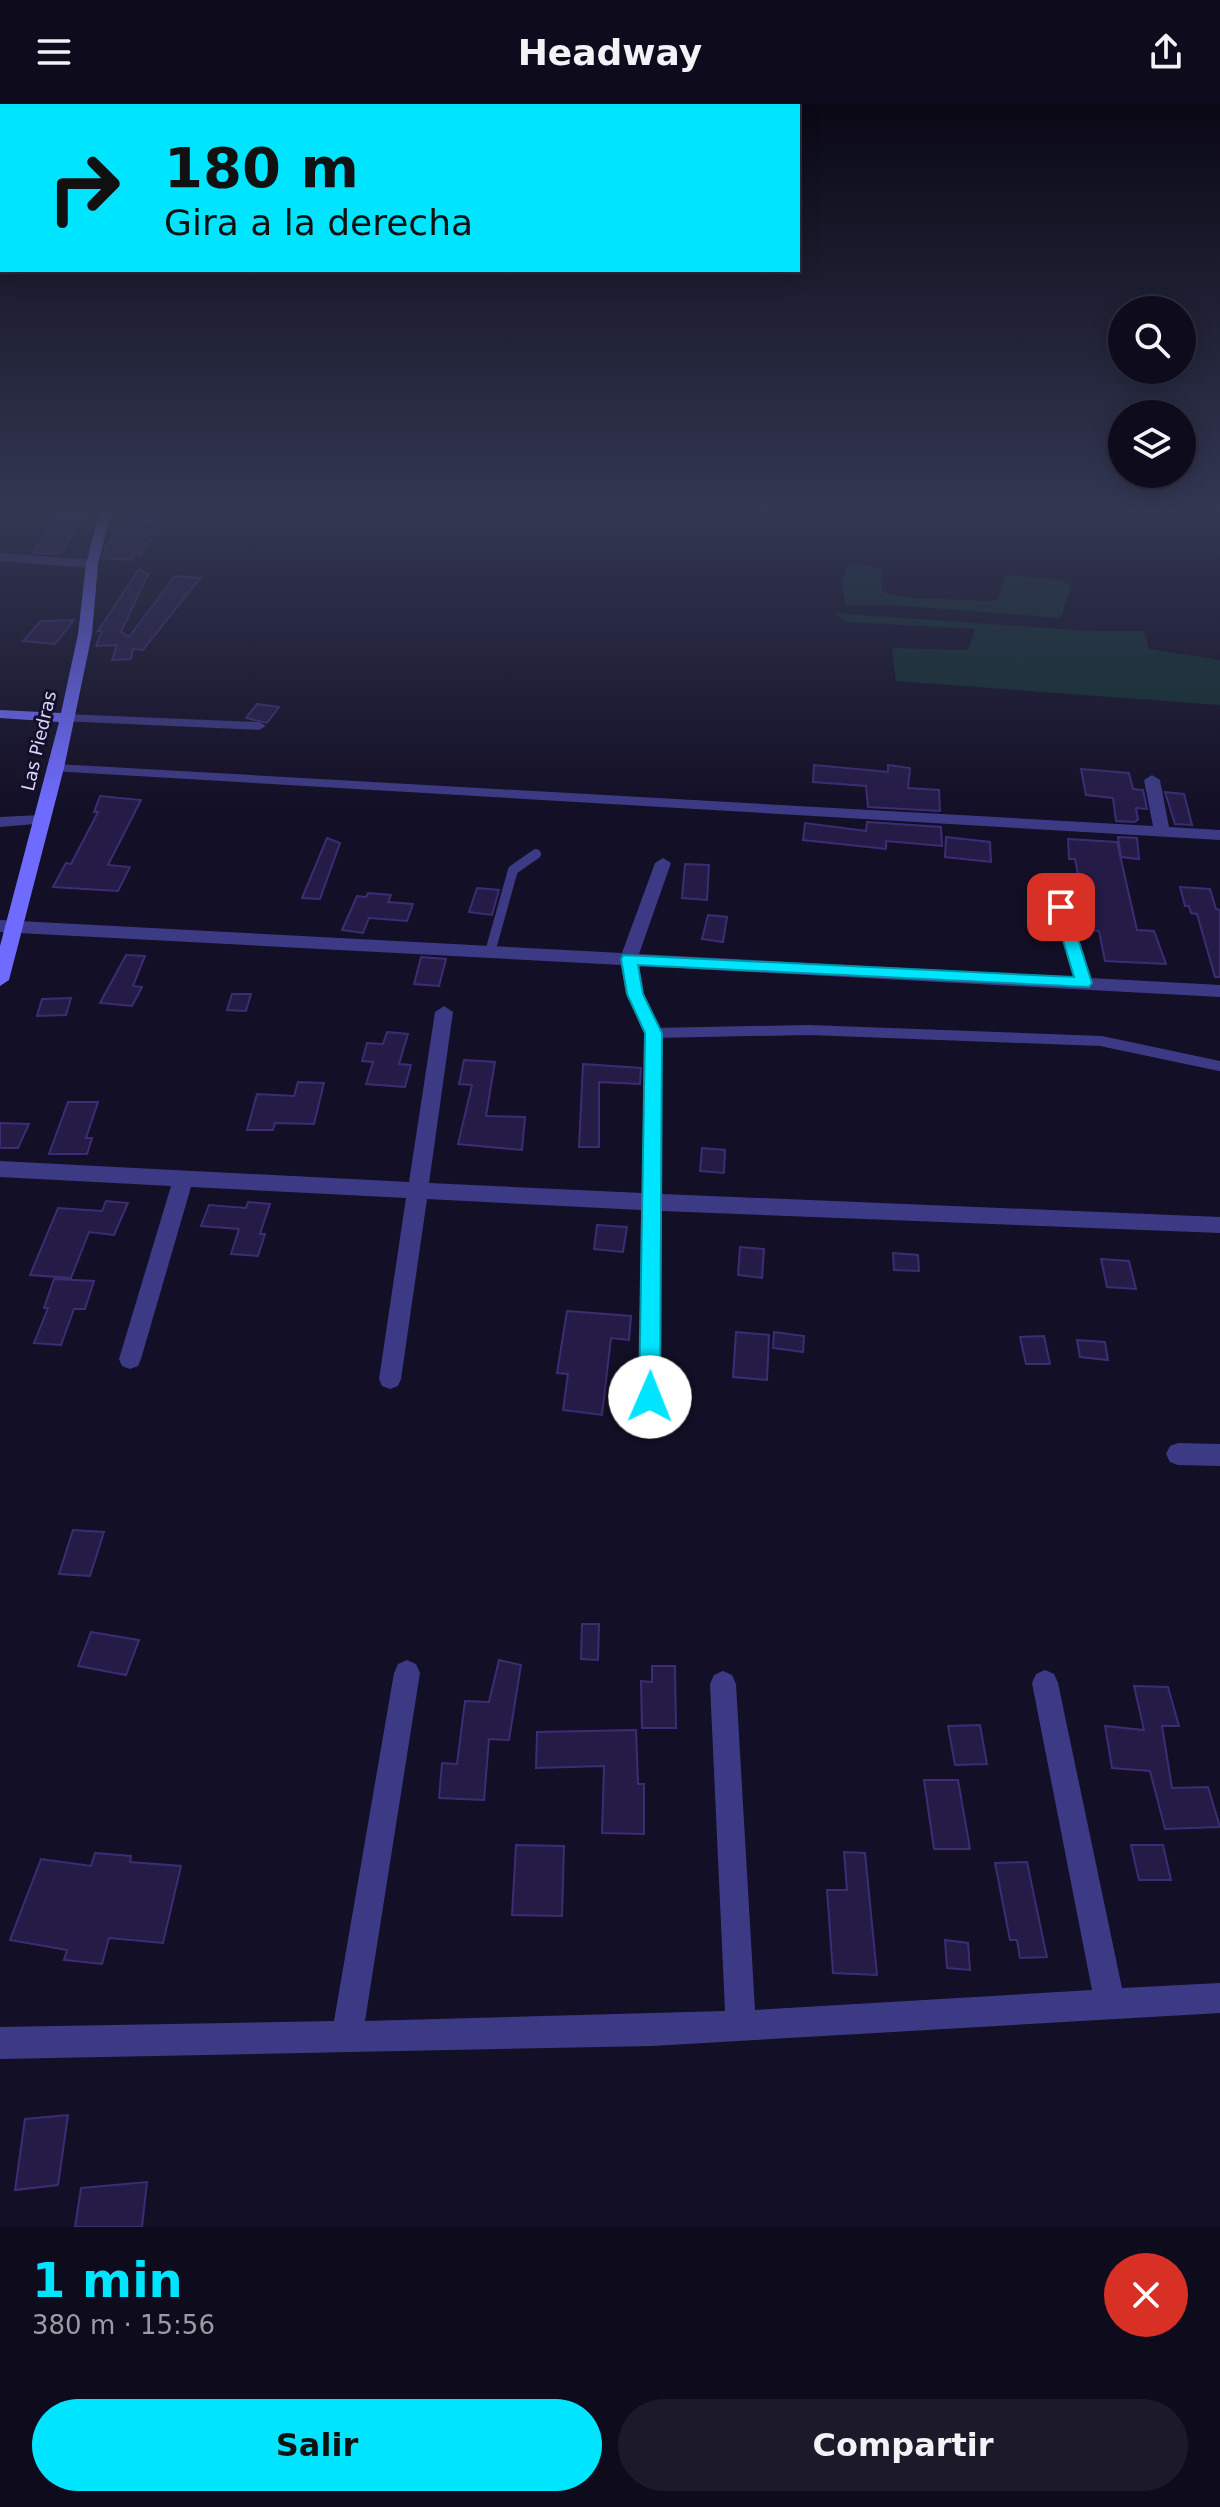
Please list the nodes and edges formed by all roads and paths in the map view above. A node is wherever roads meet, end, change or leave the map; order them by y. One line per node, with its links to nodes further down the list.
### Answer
1 (88, 608): 3 (street, Las Piedras)
2 (0, 714): 3 (street)
3 (65, 718): 4 (street); 5 (street, Las Piedras)
4 (259, 726)
5 (57, 768): 7 (street, Las Piedras); 9 (street)
6 (1152, 780): 9 (street)
7 (41, 820): 8 (street); 14 (street, Las Piedras)
8 (0, 822)
9 (1162, 832): 10 (street)
10 (1220, 835)
11 (536, 854): 15 (lane)
12 (663, 863): 16 (street)
13 (1061, 907): 18 (street)
14 (8, 927): 15 (street); 17 (street, Las Piedras)
15 (490, 952): 16 (street)
16 (629, 959): 18 (street); 21 (street)
17 (0, 980)
18 (1084, 983): 19 (street)
19 (1220, 991)
20 (444, 1012): 25 (street)
21 (653, 1033): 22 (lane); 26 (street)
22 (1220, 1066)
23 (0, 1169): 24 (street)
24 (183, 1178): 25 (street); 28 (street)
25 (418, 1190): 26 (street); 29 (street)
26 (652, 1202): 27 (street); 30 (street)
27 (1220, 1225)
28 (130, 1359)
29 (390, 1379)
30 (650, 1397)
31 (1178, 1454): 32 (street)
32 (1220, 1455)
33 (407, 1673): 39 (street)
34 (1045, 1683): 37 (street)
35 (723, 1684): 38 (street)
36 (1220, 1998): 37 (street)
37 (1110, 2005): 38 (street)
38 (741, 2026): 39 (street)
39 (347, 2035): 40 (street)
40 (0, 2043)

